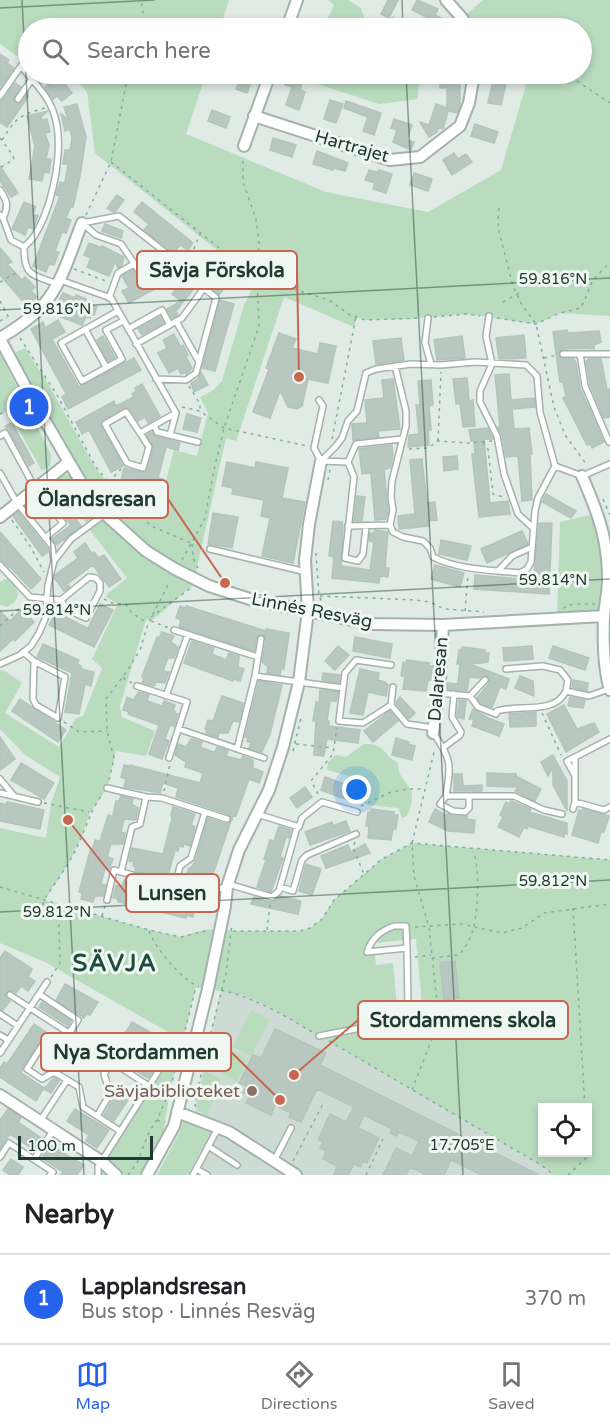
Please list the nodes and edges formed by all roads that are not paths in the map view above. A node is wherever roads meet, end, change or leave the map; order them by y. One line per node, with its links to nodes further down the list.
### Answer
1 (297, 0): 3 (street)
2 (446, 0): 4 (street)
3 (291, 18)
4 (460, 18)
5 (18, 70): 10 (lane)
6 (28, 84): 11 (lane)
7 (36, 84): 17 (lane)
8 (266, 84): 12 (street)
9 (472, 84): 12 (street, Hartrajet)
10 (0, 96)
11 (18, 99)
12 (254, 116): 13 (street)
13 (244, 146)
14 (0, 190): 15 (lane)
15 (2, 217): 17 (lane)
16 (82, 223): 18 (lane); 19 (lane); 20 (street)
17 (24, 247): 20 (lane)
18 (167, 254): 19 (lane); 21 (lane)
19 (134, 264): 22 (lane)
20 (58, 282): 22 (lane); 31 (street)
21 (204, 288): 27 (lane); 36 (lane)
22 (109, 298): 23 (lane)
23 (118, 311): 26 (lane); 30 (lane)
24 (489, 316): 38 (lane)
25 (428, 318): 37 (lane)
26 (123, 321): 29 (lane); 40 (lane)
27 (176, 321): 28 (lane); 36 (lane)
28 (170, 325): 29 (lane); 32 (lane)
29 (128, 329): 32 (lane)
30 (85, 330): 40 (lane); 40 (lane)
31 (0, 339): 53 (street, Linnés Resväg)
32 (136, 344): 41 (lane)
33 (563, 354): 34 (lane)
34 (580, 354): 35 (lane); 45 (lane)
35 (610, 354)
36 (199, 362): 41 (lane)
37 (431, 364): 38 (lane); 39 (lane)
38 (492, 364): 56 (lane); 66 (lane)
39 (394, 366): 49 (lane); 52 (lane)
40 (106, 367)
41 (156, 379): 43 (lane)
42 (319, 400): 52 (lane)
43 (176, 413): 44 (lane); 47 (lane)
44 (154, 425): 46 (lane); 47 (lane)
45 (607, 430): 51 (lane)
46 (140, 433): 46 (lane)
47 (170, 435): 50 (lane)
48 (0, 436): 59 (lane)
49 (402, 440): 54 (lane); 63 (lane)
50 (198, 442)
51 (609, 442)
52 (321, 461): 54 (lane); 73 (street)
53 (69, 462): 59 (street); 61 (street, Linnés Resväg)
54 (348, 462): 64 (lane)
55 (610, 464): 58 (lane)
56 (555, 466): 58 (lane); 66 (lane)
57 (0, 473): 60 (lane)
58 (586, 474): 77 (street)
59 (35, 488): 60 (street); 67 (lane)
60 (17, 503): 62 (street); 67 (lane)
61 (105, 514): 70 (lane); 76 (street, Linnés Resväg)
62 (3, 515)
63 (390, 525): 65 (lane); 72 (lane)
64 (348, 526): 65 (lane); 65 (lane)
65 (366, 526)
66 (533, 528): 68 (lane)
67 (45, 538): 70 (lane)
68 (532, 547): 72 (lane); 72 (lane)
69 (210, 549): 73 (lane)
70 (54, 561): 74 (lane)
71 (0, 565): 74 (lane)
72 (498, 571)
73 (306, 572): 76 (street)
74 (47, 599): 75 (lane); 82 (lane)
75 (61, 600): 75 (lane)
76 (308, 611): 78 (street, Linnés Resväg); 90 (street)
77 (604, 616): 78 (street, Linnés Resväg); 94 (street)
78 (443, 625): 96 (street, Dalaresan)
79 (174, 630): 80 (lane)
80 (188, 634): 83 (lane); 98 (lane)
81 (261, 639): 83 (lane)
82 (23, 652): 84 (lane); 85 (lane)
83 (258, 657): 88 (lane)
84 (34, 661): 84 (lane)
85 (0, 664)
86 (391, 665): 93 (lane)
87 (506, 669): 95 (lane)
88 (255, 675): 90 (lane); 105 (lane)
89 (485, 680): 99 (lane)
90 (299, 682): 93 (lane); 123 (street)
91 (137, 686): 98 (lane)
92 (393, 687): 100 (lane)
93 (343, 688): 100 (lane)
94 (610, 690): 95 (lane)
95 (566, 691): 99 (lane)
96 (439, 693): 97 (lane); 102 (street, Dalaresan)
97 (454, 694): 99 (lane); 104 (lane)
98 (166, 696): 101 (lane)
99 (470, 696)
100 (391, 705): 102 (lane)
101 (178, 729): 105 (lane); 107 (lane)
102 (435, 733): 104 (lane)
103 (610, 739): 106 (lane)
104 (444, 747): 114 (lane)
105 (237, 748): 108 (lane)
106 (575, 757): 109 (lane); 109 (lane)
107 (169, 758)
108 (264, 758)
109 (574, 776): 118 (lane)
110 (0, 779): 113 (lane)
111 (107, 788): 116 (lane)
112 (0, 794): 113 (lane)
113 (15, 796): 117 (lane)
114 (446, 796): 115 (lane); 115 (lane)
115 (469, 796): 124 (lane)
116 (146, 797): 121 (lane); 128 (lane)
117 (38, 802)
118 (575, 802): 119 (lane); 120 (lane)
119 (610, 807)
120 (573, 809)
121 (205, 812): 125 (lane); 130 (lane)
122 (357, 812): 126 (lane)
123 (257, 814): 126 (lane); 129 (street)
124 (562, 814)
125 (227, 819)
126 (297, 827): 131 (lane)
127 (356, 834): 131 (lane)
128 (120, 872): 130 (lane); 132 (lane)
129 (227, 886): 130 (lane); 131 (lane); 149 (street)
130 (175, 887)
131 (280, 887)
132 (107, 900)
133 (407, 948): 133 (lane); 142 (lane)
134 (46, 982): 135 (lane)
135 (39, 994): 137 (lane); 140 (lane)
136 (10, 995): 137 (lane)
137 (30, 1007): 139 (lane); 140 (lane)
138 (0, 1014): 139 (lane)
139 (18, 1026): 143 (lane)
140 (69, 1032): 146 (lane)
141 (0, 1035): 143 (lane)
142 (319, 1036)
143 (8, 1040): 144 (lane)
144 (0, 1053)
145 (112, 1062): 147 (lane); 147 (lane); 150 (lane)
146 (67, 1080): 150 (lane); 151 (lane)
147 (149, 1086): 155 (lane)
148 (1, 1096): 151 (street)
149 (177, 1112): 152 (street); 167 (street)
150 (97, 1116): 155 (lane)
151 (40, 1121): 154 (street)
152 (219, 1127): 156 (lane); 160 (street)
153 (291, 1128): 160 (lane)
154 (54, 1130): 158 (lane); 159 (street)
155 (120, 1131): 159 (lane)
156 (208, 1146): 161 (lane); 162 (lane)
157 (0, 1157): 158 (lane)
158 (34, 1159): 164 (lane)
159 (101, 1161): 165 (lane); 166 (street)
160 (274, 1161): 163 (street)
161 (237, 1165)
162 (196, 1168): 168 (lane); 169 (lane)
163 (292, 1172)
164 (50, 1175)
165 (98, 1175)
166 (116, 1175)
167 (147, 1175)
168 (193, 1175)
169 (207, 1175)

